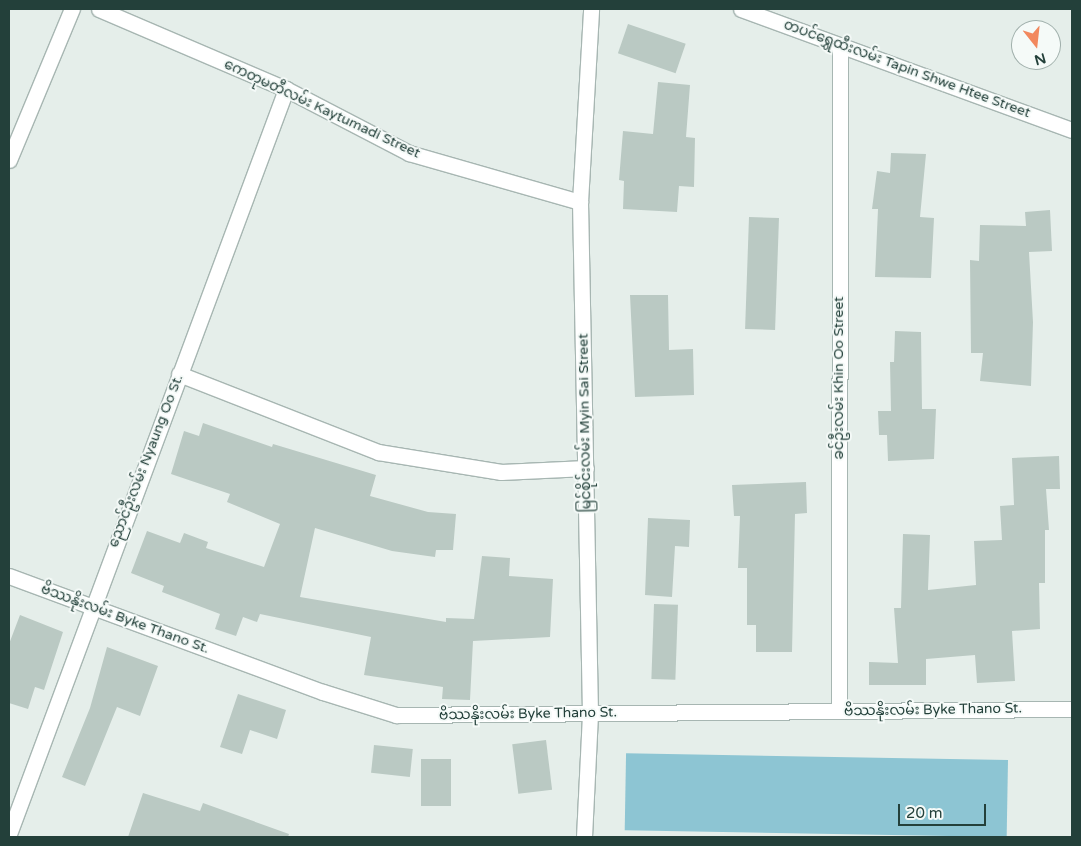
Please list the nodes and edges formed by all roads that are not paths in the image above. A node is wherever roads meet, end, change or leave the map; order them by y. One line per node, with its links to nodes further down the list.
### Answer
1 (72, 9): 8 (street)
2 (99, 9): 6 (street, ကေတုမတီလမ်း Kaytumadi Street)
3 (591, 9): 9 (street, မြင်စိုင်းလမ်း Myin Sai Street)
4 (741, 9): 5 (street, တပင်ရွှေထီးလမ်း Tapin Shwe Htee Street)
5 (840, 45): 7 (street, တပင်ရွှေထီးလမ်း Tapin Shwe Htee Street); 15 (street, ခင်ဦးလမ်း Khin Oo Street)
6 (286, 89): 9 (street, ကေတုမတီလမ်း Kaytumadi Street); 10 (street, ညောင်ဦးလမ်း Nyaung Oo St.)
7 (1072, 130)
8 (9, 160)
9 (580, 202): 11 (street, မြင်စိုင်းလမ်း Myin Sai Street)
10 (179, 374): 11 (street); 13 (street, ညောင်ဦးလမ်း Nyaung Oo St.)
11 (586, 468): 16 (street, မြင်စိုင်းလမ်း Myin Sai Street)
12 (9, 576): 13 (street, ဗိဿနိုးလမ်း Byke Thano St.)
13 (91, 607): 16 (street, ဗိဿနိုးလမ်း Byke Thano St.); 17 (street, ညောင်ဦးလမ်း Nyaung Oo St.)
14 (1072, 708): 15 (street, ဗိဿနိုးလမ်း Byke Thano St.)
15 (839, 711): 16 (street, ဗိဿနိုးလမ်း Byke Thano St.)
16 (590, 713): 18 (street, မြင်စိုင်းလမ်း Myin Sai Street)
17 (9, 834)
18 (584, 837)

